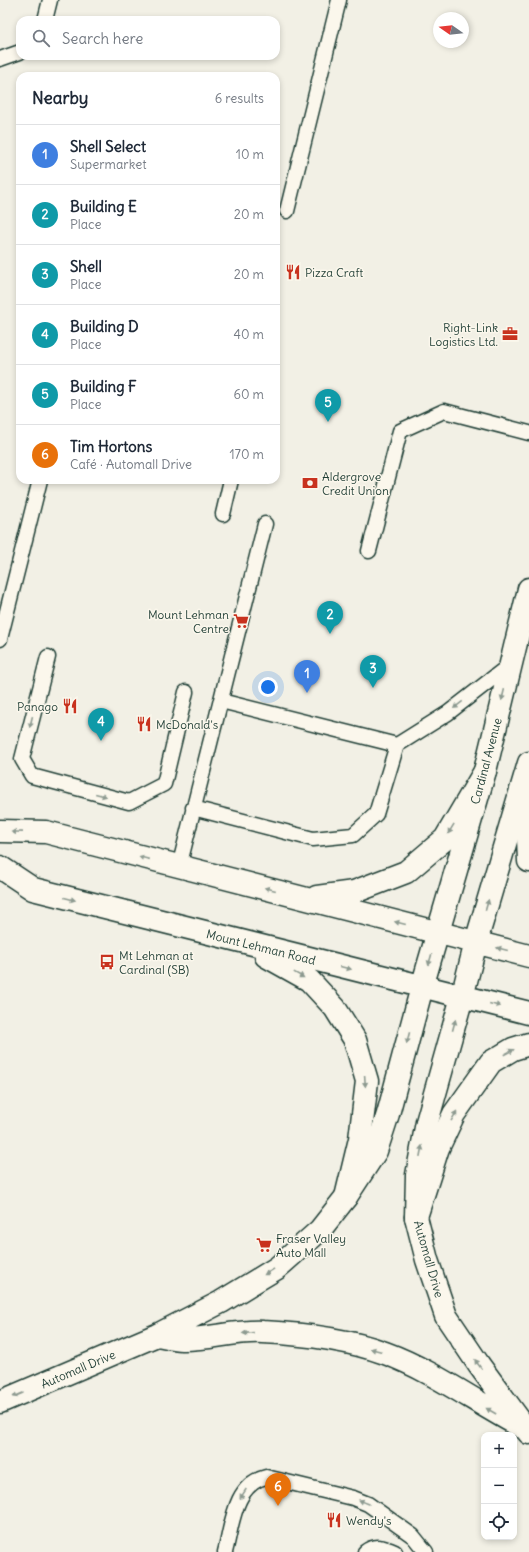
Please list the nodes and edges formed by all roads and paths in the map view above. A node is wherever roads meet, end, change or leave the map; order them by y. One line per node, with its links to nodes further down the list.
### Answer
1 (50, 0): 3 (lane)
2 (339, 0): 6 (lane)
3 (46, 16)
4 (16, 53): 5 (lane)
5 (0, 59)
6 (287, 210)
7 (529, 433): 12 (lane)
8 (39, 484): 14 (lane)
9 (231, 484): 10 (lane)
10 (223, 514)
11 (265, 524): 18 (lane)
12 (369, 551)
13 (529, 589): 16 (main road, Cardinal Avenue)
14 (0, 639)
15 (48, 657): 17 (lane, one-way to 17)
16 (511, 664): 19 (lane, one-way to 19); 21 (main road, Cardinal Avenue, one-way to 21)
17 (186, 692)
18 (221, 701): 19 (lane); 23 (lane)
19 (397, 745): 23 (lane)
20 (529, 763): 31 (main road, one-way to 20)
21 (485, 771): 28 (main road, one-way to 28); 29 (main road, Cardinal Avenue)
22 (529, 776): 25 (main road)
23 (193, 808): 27 (lane)
24 (0, 831): 27 (main road, one-way to 24)
25 (529, 861)
26 (0, 867): 30 (main road, Mount Lehman Road, one-way to 30)
27 (179, 867): 28 (main road, one-way to 27)
28 (308, 899): 29 (main road, one-way to 28)
29 (438, 932): 31 (main road); 33 (main road, Cardinal Avenue, one-way to 33)
30 (240, 942): 33 (main road, Mount Lehman Road, one-way to 33); 37 (main road, one-way to 37)
31 (476, 942): 32 (main road, one-way to 31); 34 (main road, Automall Drive)
32 (529, 956)
33 (422, 987): 34 (main road, Mount Lehman Road); 37 (main road, Automall Drive, one-way to 37)
34 (462, 997): 35 (main road, Mount Lehman Road, one-way to 35); 38 (main road, Automall Drive, one-way to 34)
35 (529, 1013)
36 (529, 1044): 38 (main road, one-way to 36)
37 (346, 1196): 39 (main road, Automall Drive, one-way to 39)
38 (416, 1218): 41 (main road, Automall Drive, one-way to 38)
39 (157, 1335): 40 (main road, Automall Drive, one-way to 40); 41 (main road, Automall Drive, one-way to 39)
40 (0, 1402)
41 (527, 1431)
42 (225, 1552): 45 (lane, one-way to 42)
43 (365, 1552): 44 (lane)
44 (395, 1552)
45 (426, 1552)

